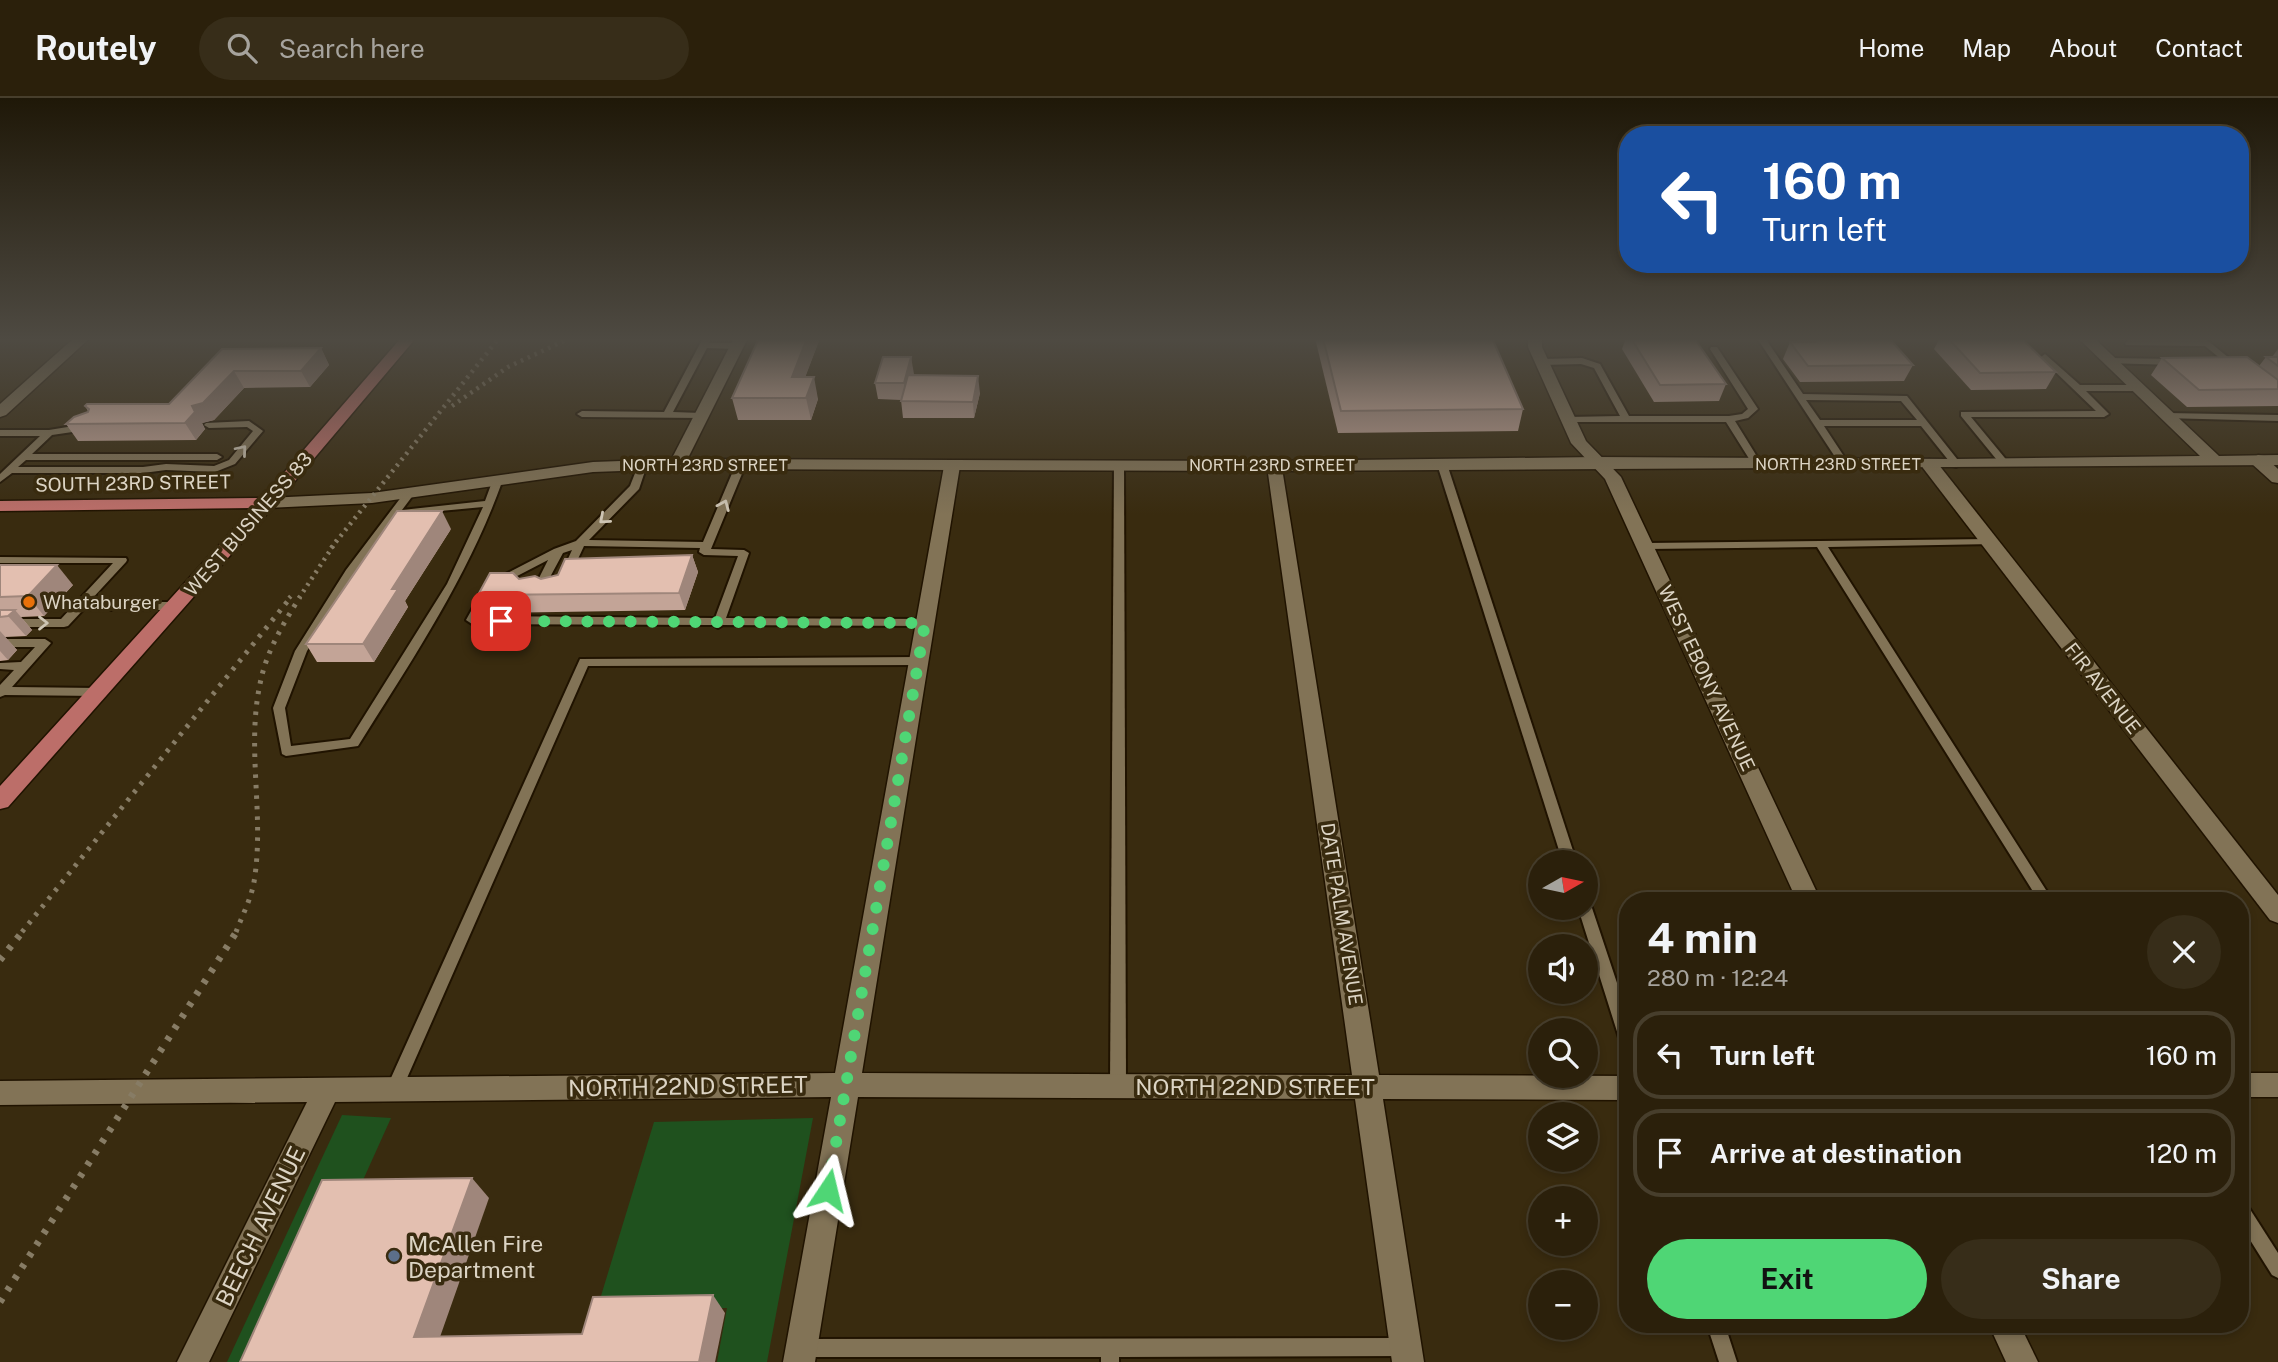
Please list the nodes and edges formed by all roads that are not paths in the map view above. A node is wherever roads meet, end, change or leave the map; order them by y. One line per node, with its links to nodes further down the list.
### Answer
1 (17, 397): 11 (street)
2 (358, 397): 49 (main road, WEST BUSINESS 83)
3 (676, 397): 13 (lane)
4 (711, 397): 14 (street)
5 (1558, 397): 19 (street, WEST EBONY AVENUE)
6 (1614, 397): 17 (lane)
7 (1745, 397): 18 (lane)
8 (1801, 397): 20 (lane); 21 (lane)
9 (2087, 397): 33 (lane)
10 (2147, 397): 15 (street)
11 (0, 412)
12 (582, 414): 13 (lane)
13 (667, 415): 14 (lane)
14 (701, 416): 34 (street)
15 (2167, 416): 16 (lane); 30 (street)
16 (2278, 418)
17 (1626, 419): 18 (lane); 19 (lane)
18 (1728, 419): 32 (lane)
19 (1568, 420): 31 (street, WEST EBONY AVENUE)
20 (1817, 423): 21 (lane); 37 (lane)
21 (1924, 423): 39 (lane)
22 (209, 425): 44 (lane, one-way to 22)
23 (93, 427): 25 (lane)
24 (0, 433): 25 (lane)
25 (48, 433): 26 (lane)
26 (23, 457): 27 (lane); 44 (lane)
27 (217, 457)
28 (2258, 460): 29 (street, NORTH 23RD STREET); 30 (street, NORTH 23RD STREET); 45 (street)
29 (2278, 460)
30 (2215, 461): 33 (street, NORTH 23RD STREET)
31 (1595, 462): 32 (street, NORTH 23RD STREET); 36 (street, NORTH 23RD STREET); 57 (street, WEST EBONY AVENUE)
32 (1756, 463): 37 (street, NORTH 23RD STREET)
33 (2004, 463): 39 (street, NORTH 23RD STREET)
34 (677, 464): 35 (street, NORTH 23RD STREET); 40 (street, NORTH 23RD STREET)
35 (741, 464): 41 (street, NORTH 23RD STREET); 55 (lane, one-way to 35)
36 (1442, 464): 43 (street, NORTH 23RD STREET); 75 (lane)
37 (1844, 464): 38 (street, NORTH 23RD STREET)
38 (1929, 464): 39 (street, NORTH 23RD STREET); 53 (street, FIR AVENUE)
39 (1956, 464)
40 (642, 465): 47 (street, NORTH 23RD STREET); 54 (lane, one-way to 54)
41 (953, 466): 42 (street, NORTH 23RD STREET); 66 (street)
42 (1119, 466): 43 (street, NORTH 23RD STREET); 84 (lane)
43 (1275, 466): 85 (street, DATE PALM AVENUE)
44 (10, 470): 46 (lane)
45 (2278, 478)
46 (0, 479)
47 (497, 482): 48 (street, NORTH 23RD STREET); 50 (lane)
48 (409, 494): 49 (street, NORTH 23RD STREET); 52 (lane)
49 (267, 503): 51 (main road, SOUTH 23RD STREET); 64 (main road, WEST BUSINESS 83)
50 (491, 503): 52 (lane); 52 (lane)
51 (0, 506)
52 (393, 514)
53 (1990, 542): 56 (lane); 78 (street, FIR AVENUE)
54 (575, 545): 55 (lane); 58 (lane); 61 (lane)
55 (707, 545): 67 (lane)
56 (1821, 545): 57 (lane); 77 (lane)
57 (1647, 546): 76 (street, WEST EBONY AVENUE)
58 (558, 551): 59 (lane); 61 (lane)
59 (544, 558): 61 (lane); 61 (lane)
60 (0, 560): 63 (lane)
61 (535, 586): 62 (lane); 67 (lane)
62 (506, 590)
63 (79, 606): 64 (lane); 65 (lane, one-way to 63)
64 (175, 606): 73 (main road, WEST BUSINESS 83)
65 (0, 623)
66 (925, 623): 67 (lane); 69 (street)
67 (718, 624)
68 (0, 643): 71 (lane)
69 (919, 661): 81 (street); 87 (lane)
70 (3, 666): 71 (lane)
71 (24, 667): 72 (lane)
72 (1, 691): 73 (lane)
73 (98, 692): 74 (main road, WEST BUSINESS 83)
74 (0, 801)
75 (1566, 850)
76 (1805, 892)
77 (2040, 892)
78 (2278, 913)
79 (1589, 920): 80 (lane)
80 (1619, 1013)
81 (846, 1085): 84 (street, NORTH 22ND STREET); 87 (street, NORTH 22ND STREET); 95 (street)
82 (2249, 1085): 83 (street)
83 (2278, 1085)
84 (1118, 1086): 85 (street, NORTH 22ND STREET)
85 (1368, 1087): 86 (street, NORTH 22ND STREET); 94 (street, DATE PALM AVENUE)
86 (1619, 1088)
87 (394, 1089): 88 (street, NORTH 22ND STREET)
88 (327, 1090): 89 (street, NORTH 22ND STREET); 97 (street, BEECH AVENUE)
89 (0, 1093)
90 (2249, 1223): 91 (lane)
91 (2278, 1269)
92 (1719, 1333): 98 (lane)
93 (2008, 1333): 99 (street)
94 (1407, 1354): 96 (lane)
95 (800, 1355): 96 (lane)
96 (1110, 1355)
97 (193, 1362)
98 (1728, 1362)
99 (2022, 1362)

